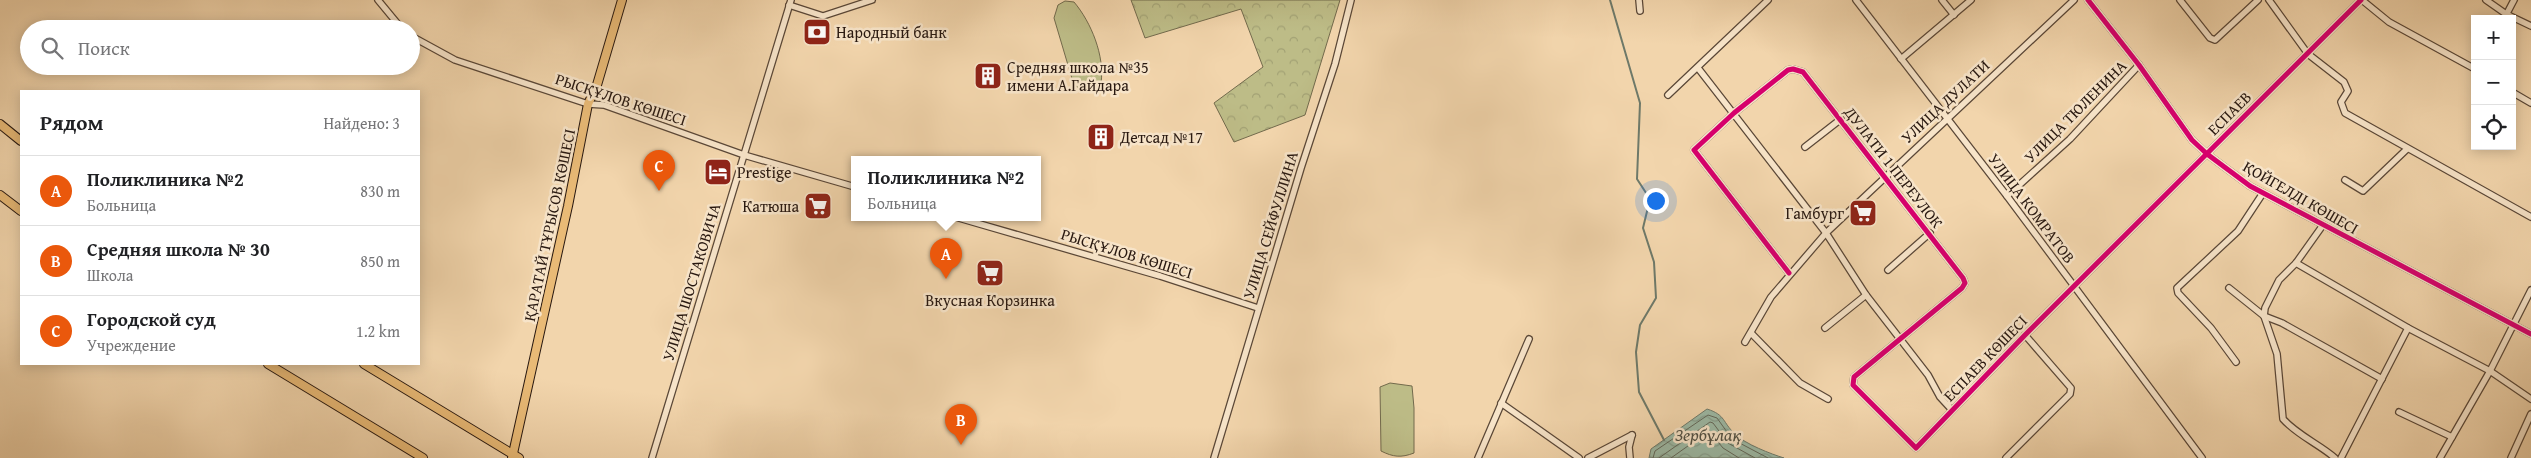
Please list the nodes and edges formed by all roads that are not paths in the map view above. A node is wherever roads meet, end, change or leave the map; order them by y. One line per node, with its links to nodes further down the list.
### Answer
1 (378, 0): 23 (street)
2 (622, 0): 35 (main road, ҚАРАТАЙ ТҰРЫСОВ КӨШЕСІ)
3 (872, 0): 18 (street)
4 (1351, 0): 64 (street, УЛИЦА СЕЙФУЛЛИНА)
5 (1639, 0): 19 (street)
6 (1768, 0): 31 (street)
7 (1856, 0): 28 (street, УЛИЦА КОМРАТОВ)
8 (1942, 0): 20 (street)
9 (1971, 0): 20 (street)
10 (2074, 0): 38 (street, УЛИЦА ДУЛАТИ)
11 (2088, 0): 29 (street, ҚОЙГЕЛДІ КӨШЕСІ)
12 (2180, 0): 13 (street)
13 (2258, 0)
14 (2269, 0): 27 (street)
15 (2361, 0): 27 (street, ЕСПАЕВ); 30 (street)
16 (2486, 0): 21 (street)
17 (2514, 0): 22 (street)
18 (790, 2): 44 (street, УЛИЦА ШОСТАКОВИЧА)
19 (1640, 12)
20 (1954, 15): 28 (street)
21 (2504, 15)
22 (2506, 15)
23 (395, 20)
24 (2516, 20): 25 (street)
25 (2531, 26)
26 (420, 41): 35 (street, РЫСҚҰЛОВ КӨШЕСІ)
27 (2308, 54): 42 (street); 43 (street, ЕСПАЕВ)
28 (1901, 59): 38 (street, УЛИЦА КОМРАТОВ)
29 (2139, 65): 43 (street, ҚОЙГЕЛДІ КӨШЕСІ); 50 (street, УЛИЦА ТЮЛЕНИНА)
30 (2471, 67)
31 (1698, 68): 33 (street); 36 (street)
32 (2516, 94): 34 (street)
33 (1668, 95)
34 (2531, 103)
35 (588, 104): 44 (street, РЫСҚҰЛОВ КӨШЕСІ); 87 (main road, ҚАРАТАЙ ТҰРЫСОВ КӨШЕСІ)
36 (1734, 113): 37 (street, ДУЛАТИ 1 ПЕРЕУЛОК); 55 (street); 59 (street)
37 (1841, 119): 41 (street); 45 (street, ДУЛАТИ 1 ПЕРЕУЛОК)
38 (1947, 119): 45 (street, УЛИЦА ДУЛАТИ); 50 (street, УЛИЦА КОМРАТОВ)
39 (0, 124): 40 (main road)
40 (20, 140)
41 (1805, 147)
42 (2407, 149): 46 (street); 52 (street)
43 (2206, 154): 48 (street, ҚОЙГЕЛДІ КӨШЕСІ); 60 (street, ЕСПАЕВ)
44 (744, 155): 47 (street, РЫСҚҰЛОВ КӨШЕСІ); 89 (street, УЛИЦА ШОСТАКОВИЧА)
45 (1886, 176): 55 (street, УЛИЦА ДУЛАТИ); 56 (street, ДУЛАТИ 1 ПЕРЕУЛОК)
46 (2345, 180)
47 (851, 186)
48 (2263, 193): 54 (street, ҚОЙГЕЛДІ КӨШЕСІ); 75 (street)
49 (0, 196): 51 (main road)
50 (2007, 196): 60 (street, УЛИЦА КОМРАТОВ)
51 (20, 210)
52 (2531, 217)
53 (969, 221): 64 (street, РЫСҚҰЛОВ КӨШЕСІ)
54 (2323, 225): 57 (street); 66 (street, ҚОЙГЕЛДІ КӨШЕСІ)
55 (1826, 233): 59 (street, УЛИЦА ДУЛАТИ); 63 (street)
56 (1930, 233): 58 (street); 73 (street, ДУЛАТИ 1 ПЕРЕУЛОК)
57 (2296, 264): 65 (street); 68 (street)
58 (1888, 270)
59 (1789, 273): 69 (street, УЛИЦА ДУЛАТИ)
60 (2074, 287): 70 (street, ЕСПАЕВ КӨШЕСІ); 96 (street, УЛИЦА КОМРАТОВ)
61 (2229, 288): 65 (street)
62 (2531, 290): 66 (street)
63 (1866, 294): 67 (street); 73 (street)
64 (1258, 308): 90 (street, УЛИЦА СЕЙФУЛЛИНА)
65 (2264, 316): 79 (street); 97 (street)
66 (2513, 325): 71 (street, ҚОЙГЕЛДІ КӨШЕСІ); 78 (street)
67 (1825, 328)
68 (2408, 328): 78 (street); 79 (street)
69 (1750, 333): 74 (street, УЛИЦА ДУЛАТИ); 80 (street)
70 (2025, 334): 83 (street, ЕСПАЕВ КӨШЕСІ); 95 (street)
71 (2531, 334)
72 (1529, 339): 82 (street)
73 (1901, 340): 83 (street); 83 (street, ЕСПАЕВ КӨШЕСІ)
74 (1745, 342)
75 (2236, 362)
76 (270, 365): 88 (main road)
77 (366, 365): 87 (main road)
78 (2490, 371): 81 (street); 86 (street)
79 (2382, 379): 98 (street)
80 (1828, 399)
81 (2531, 399)
82 (1501, 403): 91 (street); 92 (street)
83 (1952, 410)
84 (2399, 412): 86 (street)
85 (2531, 414): 100 (street)
86 (2452, 437): 99 (street)
87 (515, 457)
88 (423, 458)
89 (652, 458)
90 (1214, 458)
91 (1478, 458)
92 (1579, 458)
93 (1588, 458): 94 (street)
94 (1630, 458)
95 (2006, 458)
96 (2202, 458)
97 (2335, 458)
98 (2341, 458)
99 (2440, 458)
100 (2511, 458)

